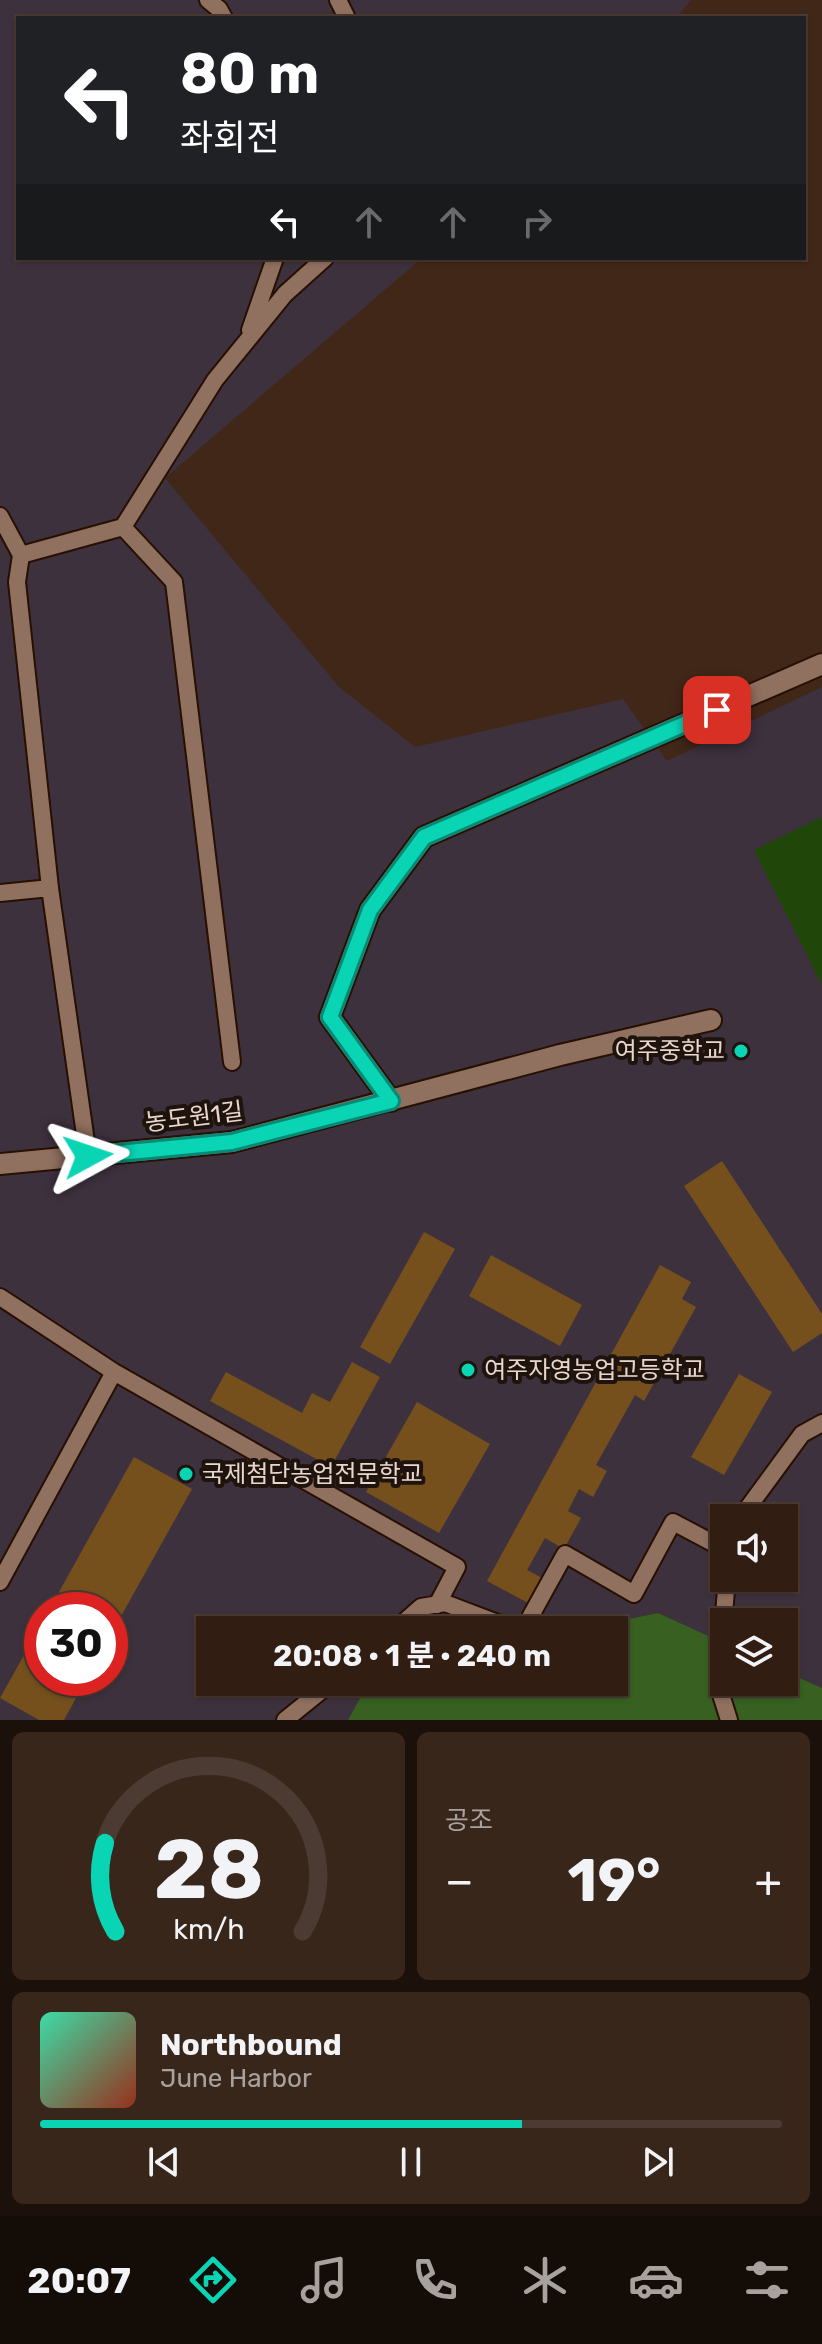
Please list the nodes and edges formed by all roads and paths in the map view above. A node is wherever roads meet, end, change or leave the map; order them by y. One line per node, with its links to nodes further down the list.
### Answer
1 (208, 0): 2 (lane)
2 (223, 16)
3 (274, 260): 5 (lane)
4 (323, 260): 5 (lane)
5 (245, 343): 7 (lane)
6 (0, 516): 8 (lane)
7 (123, 527): 8 (lane); 13 (lane)
8 (21, 555): 10 (lane)
9 (822, 664): 14 (street)
10 (50, 888): 11 (lane); 15 (lane)
11 (0, 893)
12 (711, 1020): 14 (street, 농도원1길)
13 (232, 1062)
14 (391, 1101): 15 (street, 농도원1길)
15 (88, 1156): 16 (street, 농도원1길)
16 (0, 1164)
17 (0, 1297): 18 (lane)
18 (114, 1372): 22 (lane); 24 (lane)
19 (822, 1423): 20 (lane)
20 (751, 1504)
21 (710, 1542): 27 (lane)
22 (0, 1582)
23 (726, 1592): 30 (lane)
24 (437, 1605): 25 (lane); 26 (lane)
25 (411, 1616)
26 (479, 1616)
27 (531, 1616)
28 (315, 1696): 29 (lane)
29 (285, 1720)
30 (729, 1720)

